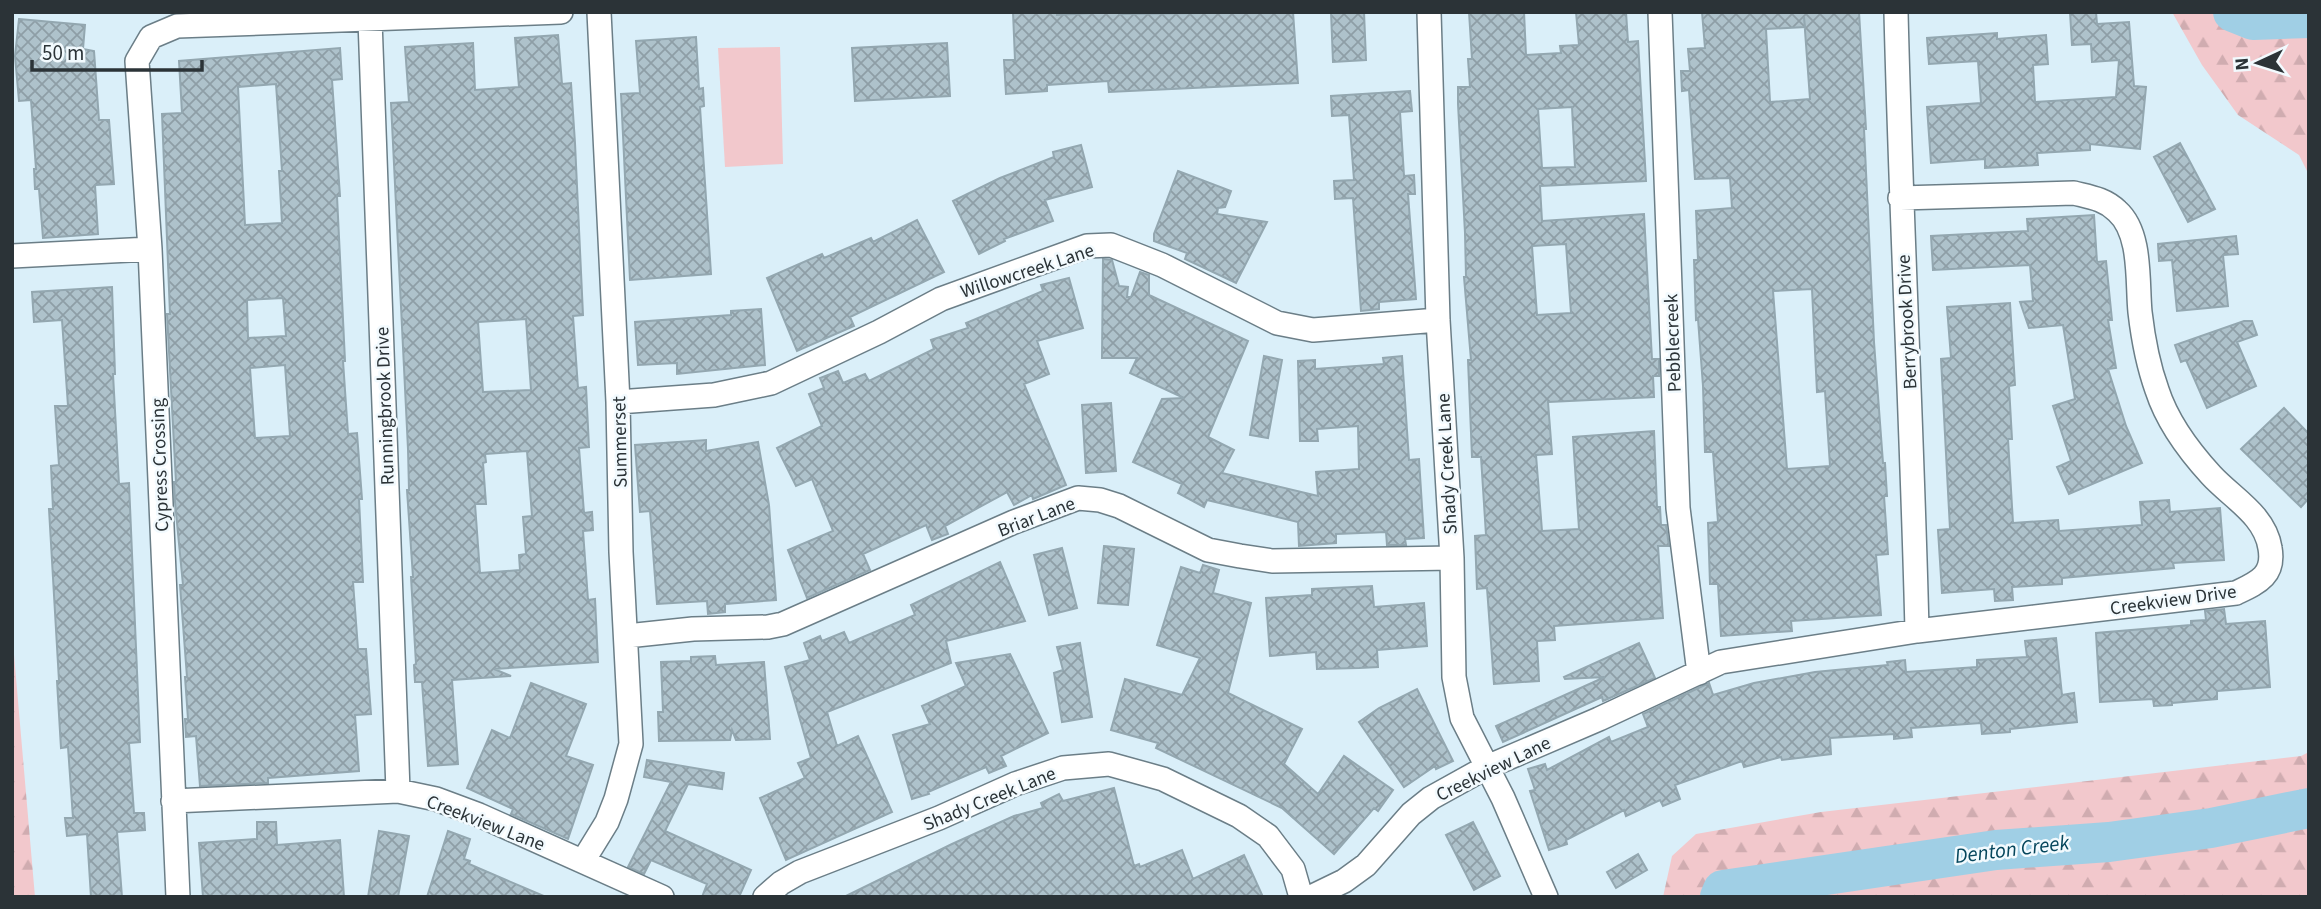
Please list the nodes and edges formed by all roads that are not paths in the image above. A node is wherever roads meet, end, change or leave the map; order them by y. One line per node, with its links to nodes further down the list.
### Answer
1 (561, 12): 6 (street)
2 (599, 12): 11 (street, Summerset)
3 (1429, 12): 10 (street, Shady Creek Lane)
4 (1660, 12): 15 (street, Pebblecreek)
5 (1896, 12): 7 (street, Berrybrook Drive)
6 (370, 20): 8 (street, Cypress Crossing); 17 (street, Runningbrook Drive)
7 (1900, 198): 13 (street, Berrybrook Drive); 13 (street, Creekview Drive)
8 (149, 248): 9 (street); 18 (street, Cypress Crossing)
9 (12, 257)
10 (1438, 320): 11 (street, Willowcreek Lane); 12 (street, Shady Creek Lane)
11 (618, 402): 14 (street, Summerset)
12 (1452, 558): 14 (street, Briar Lane); 16 (street, Shady Creek Lane)
13 (1917, 631): 15 (street, Creekview Drive)
14 (627, 636): 19 (street, Summerset)
15 (1699, 673): 16 (street, Creekview Lane)
16 (1487, 767): 24 (street, Creekview Lane); 25 (street, Shady Creek Lane)
17 (398, 791): 18 (street, Creekview Lane); 19 (street, Creekview Lane)
18 (173, 801): 20 (street, Cypress Crossing)
19 (583, 861): 21 (street, Creekview Lane)
20 (178, 897)
21 (662, 897)
22 (765, 897): 23 (street, Shady Creek Lane)
23 (1301, 897)
24 (1311, 897)
25 (1546, 897)

